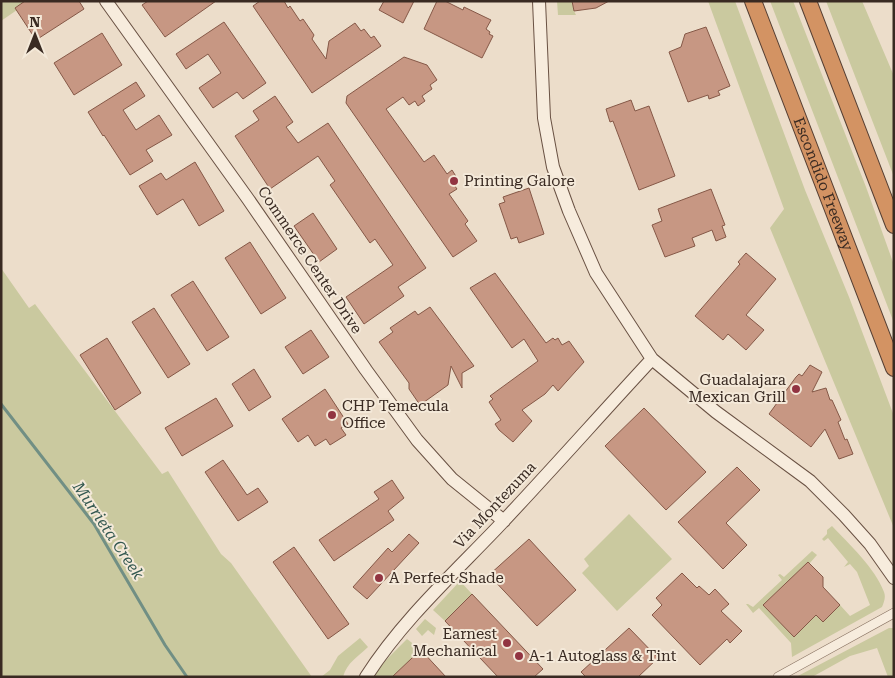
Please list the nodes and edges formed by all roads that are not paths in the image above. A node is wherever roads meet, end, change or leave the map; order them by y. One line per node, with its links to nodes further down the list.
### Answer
1 (106, 1): 8 (street, Commerce Center Drive)
2 (539, 1): 6 (street)
3 (752, 1): 7 (highway, Escondido Freeway)
4 (808, 1): 5 (highway)
5 (894, 225)
6 (652, 358): 8 (street, Via Montezuma); 9 (street)
7 (894, 368)
8 (504, 521): 11 (street, Via Montezuma)
9 (894, 578)
10 (894, 613): 12 (street)
11 (366, 677)
12 (778, 677)

